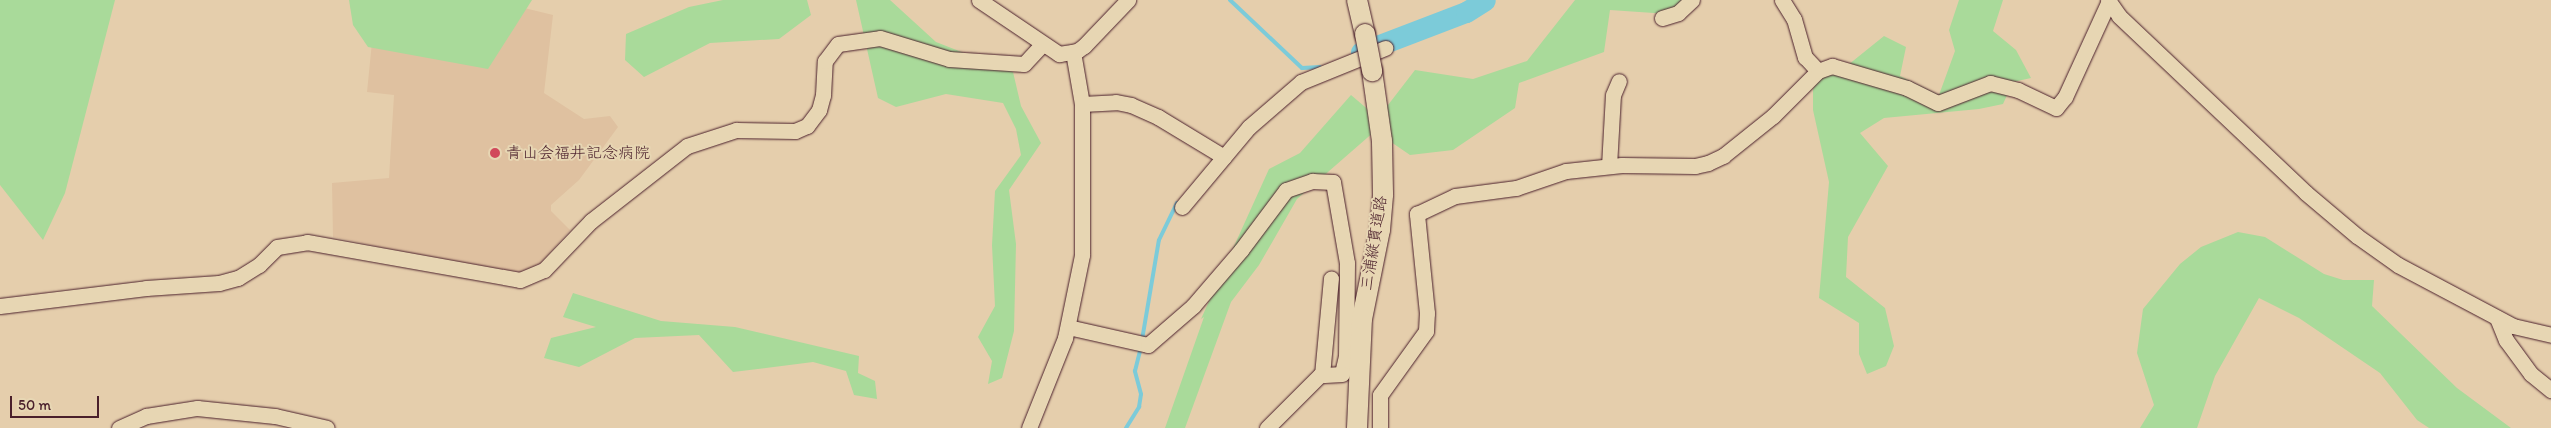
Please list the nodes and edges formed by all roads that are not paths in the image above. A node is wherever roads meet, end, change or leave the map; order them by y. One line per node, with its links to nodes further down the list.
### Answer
1 (979, 0): 8 (street)
2 (1128, 0): 10 (street)
3 (1358, 0): 28 (main road, 三浦縦貫道路, bridge)
4 (1692, 0): 7 (street)
5 (1782, 0): 11 (street)
6 (2109, 1): 11 (street); 19 (street)
7 (1662, 18)
8 (1042, 45): 10 (street); 18 (street)
9 (1385, 48): 14 (street)
10 (1072, 52): 13 (street)
11 (1818, 71): 15 (street)
12 (1619, 81): 15 (street)
13 (1082, 104): 14 (street); 20 (street)
14 (1220, 155): 16 (street)
15 (1609, 166): 29 (street)
16 (1182, 207)
17 (1331, 278): 22 (street)
18 (0, 306)
19 (2497, 318): 21 (street); 23 (street)
20 (1068, 327): 22 (street); 26 (street)
21 (2551, 335)
22 (1322, 375): 27 (street)
23 (2551, 390)
24 (119, 428): 25 (street)
25 (327, 428)
26 (1028, 428)
27 (1267, 428)
28 (1357, 428)
29 (1380, 428)

